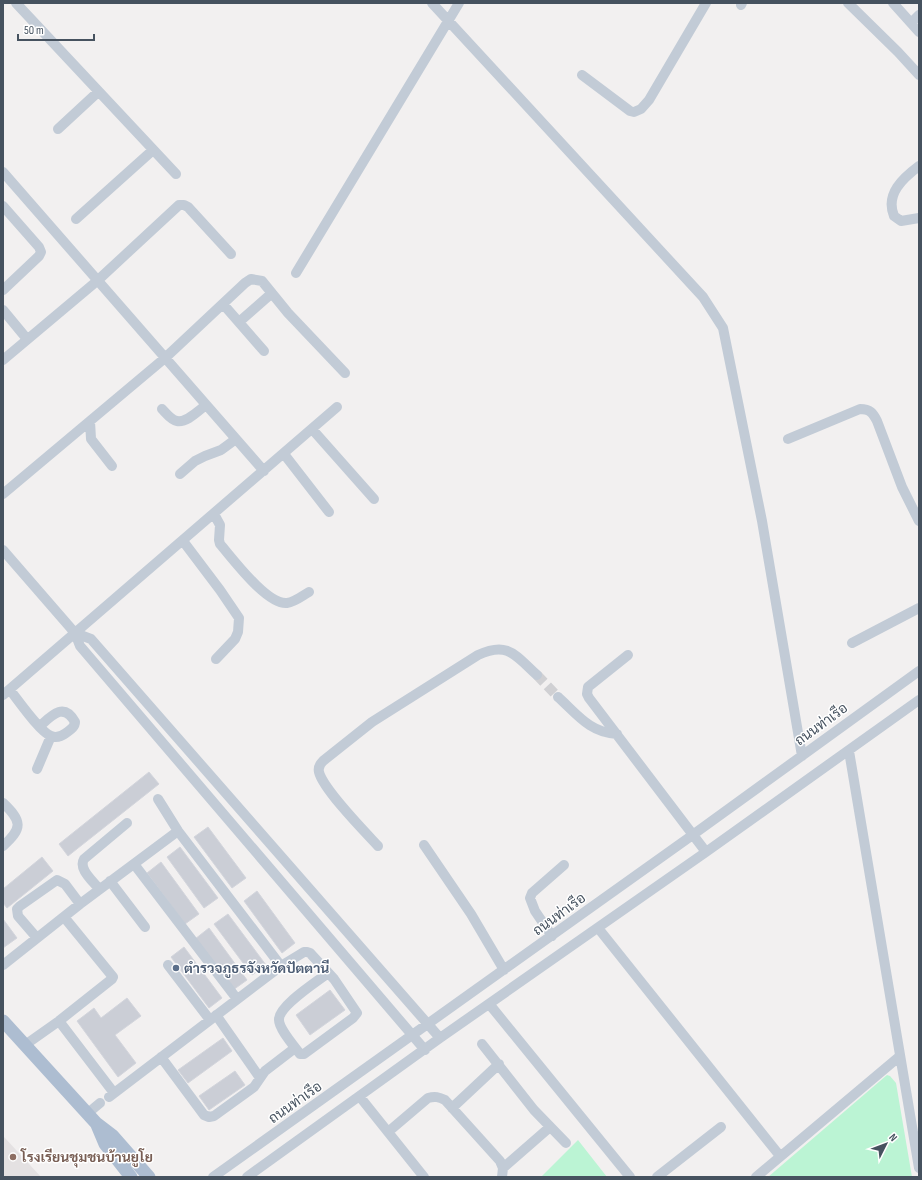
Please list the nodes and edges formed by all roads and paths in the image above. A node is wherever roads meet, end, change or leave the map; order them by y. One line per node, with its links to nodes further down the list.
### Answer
1 (16, 3): 13 (street)
2 (432, 3): 8 (street)
3 (458, 3): 8 (street)
4 (706, 3): 11 (street)
5 (848, 3): 12 (street)
6 (893, 3): 9 (street)
7 (919, 15): 9 (street)
8 (448, 20): 23 (street); 68 (street)
9 (912, 23): 10 (street)
10 (919, 32)
11 (582, 75)
12 (919, 75)
13 (98, 92): 14 (street); 15 (street)
14 (58, 129)
15 (153, 150): 18 (street); 21 (street)
16 (919, 166): 20 (street)
17 (4, 174): 24 (street)
18 (176, 174)
19 (3, 206): 25 (street)
20 (919, 218)
21 (76, 219)
22 (231, 254): 24 (street)
23 (296, 273)
24 (97, 281): 30 (street); 32 (street)
25 (3, 290)
26 (272, 293): 27 (street); 29 (street); 34 (street)
27 (223, 304): 29 (street); 32 (street)
28 (3, 310): 30 (street)
29 (239, 322): 31 (street)
30 (27, 339): 33 (street)
31 (264, 352)
32 (165, 358): 35 (street); 38 (street)
33 (3, 360)
34 (345, 374)
35 (206, 405): 37 (street); 40 (street)
36 (338, 407): 39 (street)
37 (162, 409)
38 (90, 421): 43 (street); 46 (street)
39 (312, 429): 42 (street); 47 (street)
40 (236, 439): 44 (street); 45 (street)
41 (788, 439): 50 (street)
42 (284, 454): 44 (street); 48 (street)
43 (112, 466)
44 (264, 471): 49 (street)
45 (180, 474)
46 (3, 494)
47 (374, 499)
48 (329, 512)
49 (214, 514): 51 (street); 53 (street)
50 (919, 521)
51 (183, 541): 55 (street); 58 (street)
52 (3, 550): 55 (street)
53 (309, 592)
54 (919, 608): 56 (street)
55 (75, 634): 61 (street); 100 (street); 102 (street)
56 (852, 643)
57 (628, 655): 65 (street)
58 (216, 659)
59 (919, 671): 68 (street, ถนนท่าเรือ)
60 (537, 675): 77 (street)
61 (6, 692): 64 (street)
62 (558, 697): 65 (street)
63 (919, 700): 67 (street)
64 (40, 726): 66 (street); 66 (street)
65 (617, 734): 74 (street)
66 (51, 736): 69 (street)
67 (849, 751): 78 (street); 108 (street)
68 (802, 756): 74 (street, ถนนท่าเรือ)
69 (37, 769)
70 (158, 799): 73 (street)
71 (3, 803): 76 (street)
72 (127, 822): 82 (street)
73 (178, 831): 79 (street); 91 (street)
74 (694, 834): 78 (street); 87 (street, ถนนท่าเรือ)
75 (424, 845): 92 (street)
76 (3, 846)
77 (378, 846)
78 (706, 852): 86 (street)
79 (134, 864): 81 (street); 94 (street)
80 (564, 866): 87 (street)
81 (110, 881): 82 (street); 85 (street)
82 (100, 889): 83 (street)
83 (80, 904): 84 (street); 88 (street)
84 (64, 917): 88 (street); 99 (street)
85 (145, 927)
86 (598, 928): 95 (street); 121 (street)
87 (552, 936): 92 (street, ถนนท่าเรือ)
88 (37, 938): 89 (street)
89 (3, 965)
90 (168, 965): 97 (street)
91 (281, 966): 93 (street); 94 (street)
92 (504, 970): 100 (street, ถนนท่าเรือ)
93 (328, 973): 106 (street); 106 (street)
94 (237, 999): 97 (street)
95 (490, 1005): 103 (street); 129 (street)
96 (3, 1013): 105 (main road)
97 (213, 1018): 109 (street); 111 (street)
98 (3, 1021): 105 (main road)
99 (59, 1021): 105 (street); 109 (street)
100 (428, 1025): 102 (street, ถนนท่าเรือ); 103 (street)
101 (3, 1029): 105 (main road)
102 (413, 1035): 107 (street); 126 (street, ถนนท่าเรือ)
103 (440, 1038): 107 (street)
104 (482, 1044): 110 (street)
105 (25, 1045): 115 (main road)
106 (295, 1048): 111 (street)
107 (425, 1050): 112 (street)
108 (900, 1056): 121 (street); 122 (street)
109 (161, 1057): 111 (street)
110 (499, 1064): 114 (street); 117 (street)
111 (260, 1078)
112 (360, 1097): 119 (street); 127 (street)
113 (100, 1103): 115 (street)
114 (452, 1108): 119 (street); 123 (street)
115 (88, 1113): 116 (main road)
116 (96, 1123): 124 (main road); 125 (main road)
117 (550, 1127): 120 (street); 123 (street)
118 (721, 1127): 130 (street)
119 (388, 1132): 128 (street)
120 (566, 1144)
121 (780, 1156): 131 (street)
122 (919, 1168)
123 (503, 1172)
124 (131, 1177)
125 (149, 1177)
126 (213, 1177)
127 (247, 1177)
128 (424, 1177)
129 (630, 1177)
130 (658, 1177)
131 (756, 1177)

